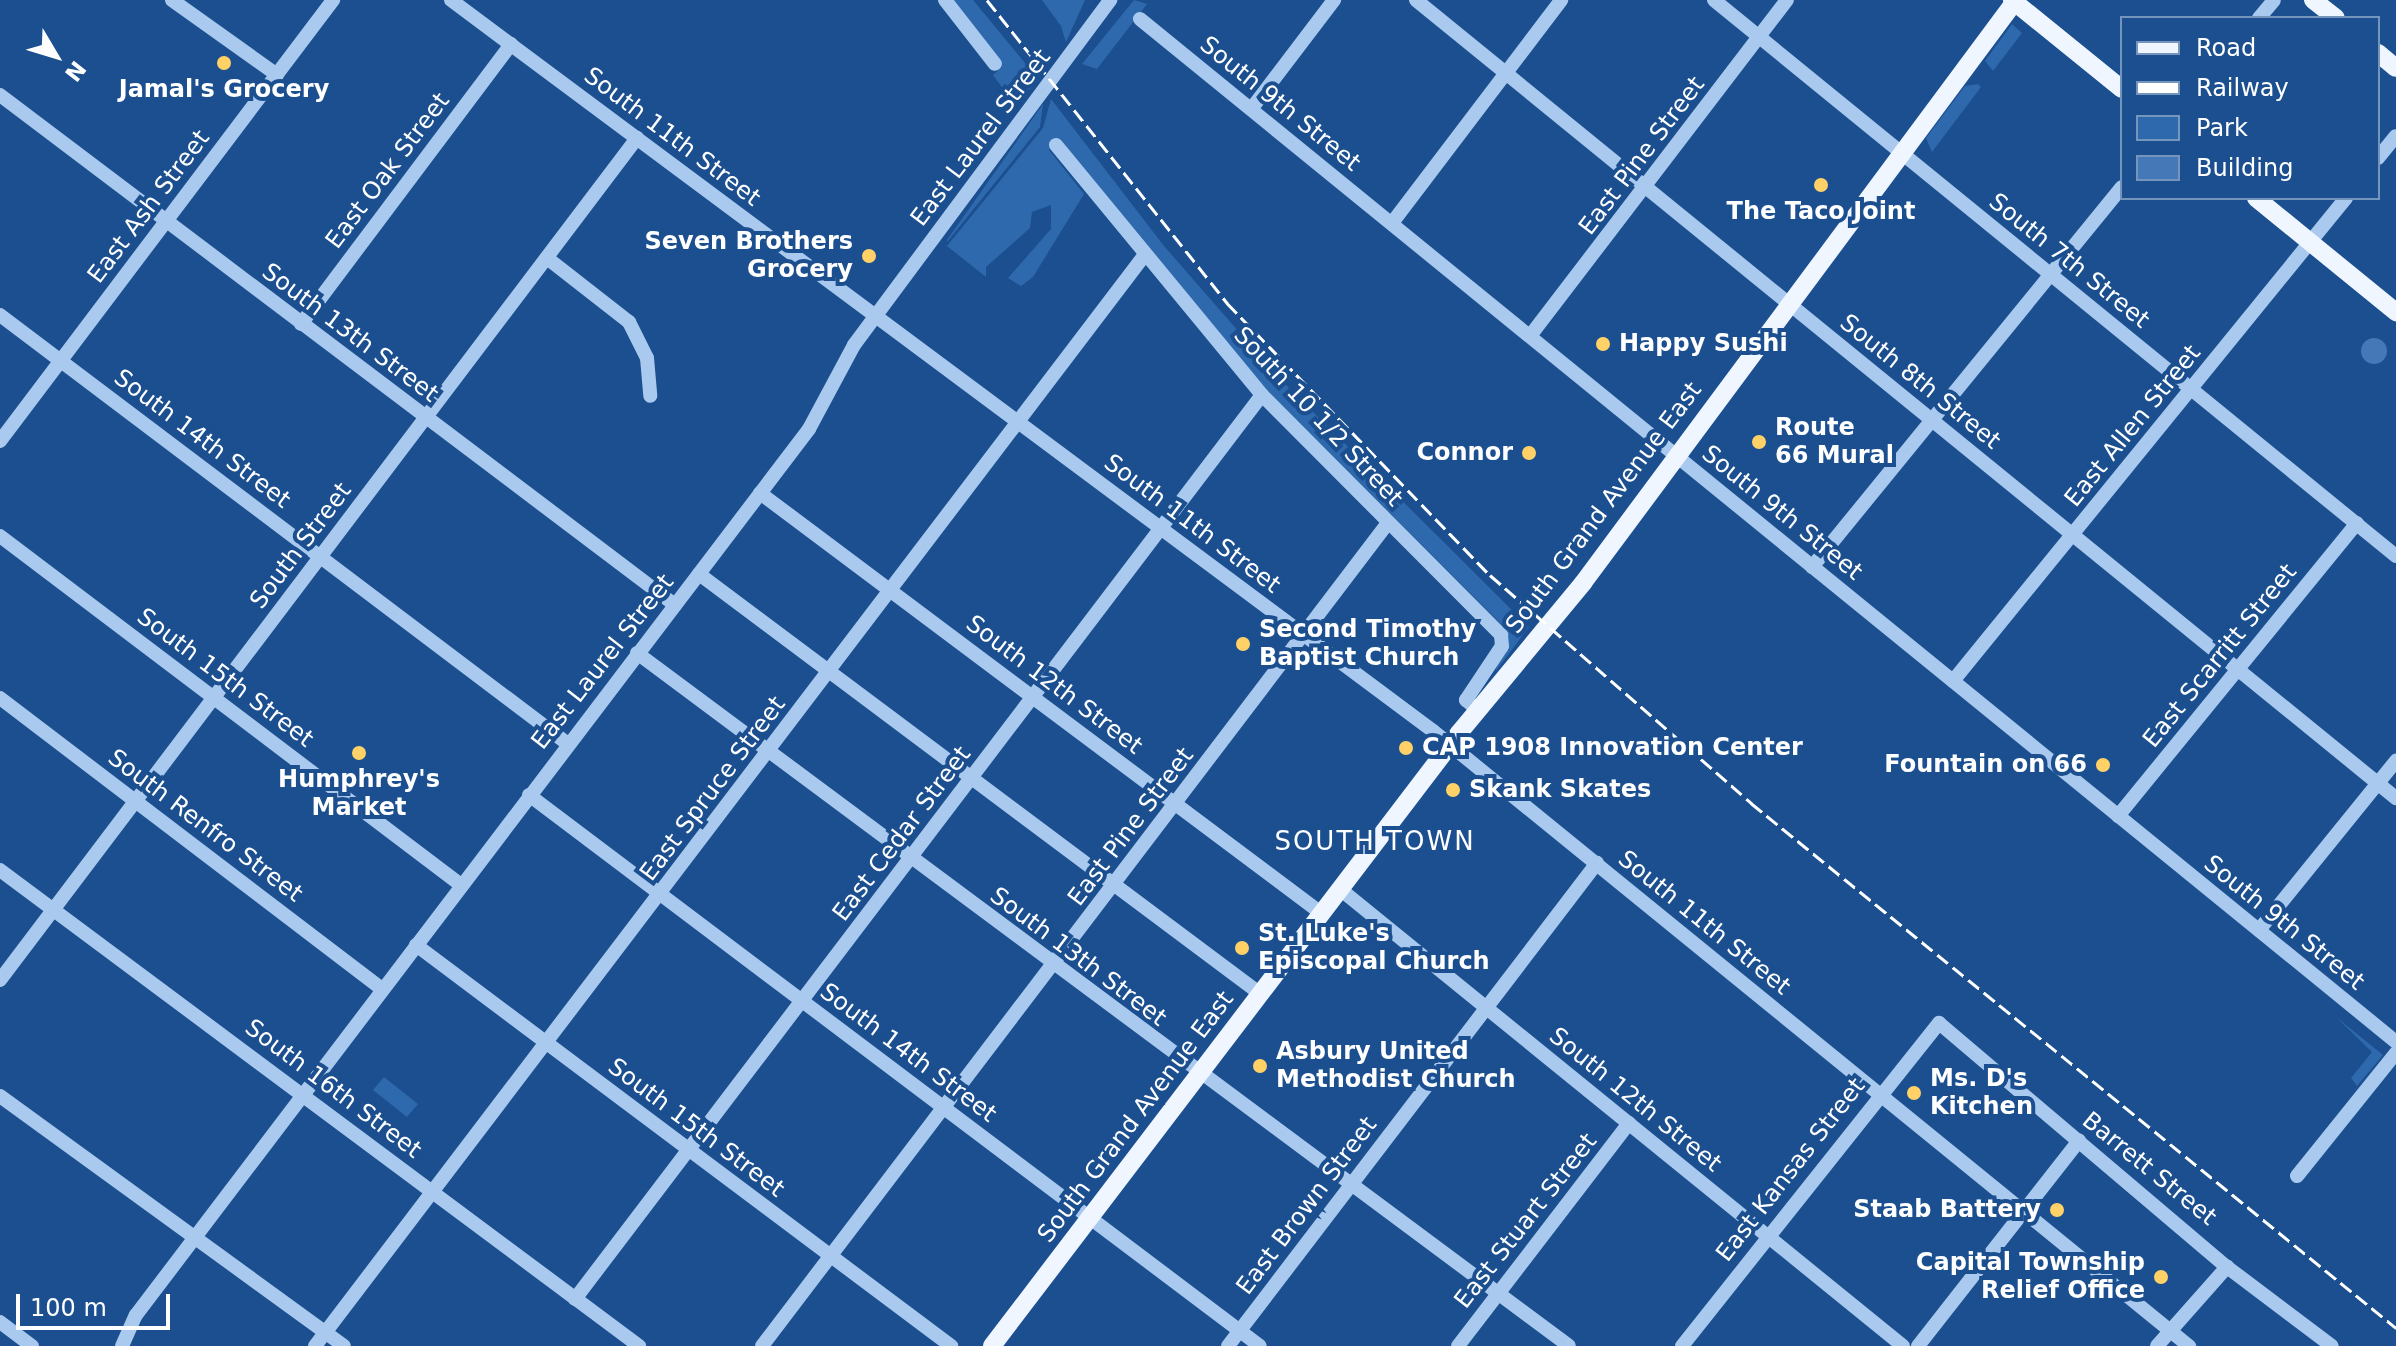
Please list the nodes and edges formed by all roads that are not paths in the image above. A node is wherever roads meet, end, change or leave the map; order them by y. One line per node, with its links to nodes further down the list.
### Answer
1 (172, 0): 23 (street)
2 (333, 0): 23 (street, East Ash Street)
3 (451, 0): 18 (street, South 11th Street)
4 (945, 0): 20 (street)
5 (1110, 0): 45 (street, East Laurel Street)
6 (1334, 0): 26 (street)
7 (1416, 0): 22 (street, South 8th Street)
8 (1561, 0): 22 (street)
9 (1714, 0): 17 (street, South 7th Street)
10 (1787, 0): 17 (street, East Pine Street)
11 (2274, 0): 14 (street)
12 (2313, 0): 15 (main road)
13 (2014, 1): 24 (main road); 30 (main road, South Grand Avenue East)
14 (2261, 16)
15 (2333, 16)
16 (1140, 19): 26 (street, South 9th Street)
17 (1760, 37): 30 (street, South 7th Street); 32 (street, East Pine Street)
18 (511, 44): 28 (street, South 11th Street); 46 (street, East Oak Street)
19 (2380, 55): 21 (main road)
20 (995, 64)
21 (2396, 68)
22 (1507, 73): 32 (street, South 8th Street); 37 (street)
23 (277, 75): 36 (street, East Ash Street)
24 (2120, 87)
25 (0, 95): 36 (street, South 13th Street)
26 (1252, 108): 37 (street, South 9th Street)
27 (2396, 136): 31 (street)
28 (637, 138): 40 (street, South Street); 45 (street, South 11th Street)
29 (1056, 145): 39 (street, South 10 1/2 Street)
30 (1900, 153): 41 (street, South 7th Street); 42 (main road, South Grand Avenue East)
31 (2380, 156)
32 (1645, 186): 42 (street, South 8th Street); 47 (street, East Pine Street)
33 (2120, 189): 41 (street)
34 (2258, 200): 38 (main road)
35 (2344, 200): 38 (street, East Allen Street)
36 (166, 222): 46 (street, South 13th Street); 48 (street, East Ash Street)
37 (1392, 223): 47 (street, South 9th Street)
38 (2310, 242): 43 (main road); 49 (street, East Allen Street)
39 (1144, 256): 50 (street, South 10 1/2 Street); 54 (street, East Spruce Street)
40 (547, 258): 51 (street); 52 (street, South Street)
41 (2050, 273): 49 (street, South 7th Street); 53 (street)
42 (1787, 302): 53 (street, South 8th Street); 56 (main road, South Grand Avenue East)
43 (2396, 312)
44 (0, 315): 48 (street, South 14th Street)
45 (875, 316): 54 (street, South 11th Street); 57 (street, East Laurel Street)
46 (301, 324): 52 (street, South 13th Street)
47 (1530, 336): 56 (street, South 9th Street)
48 (61, 361): 55 (street, East Ash Street); 63 (street, South 14th Street)
49 (2191, 389): 58 (street, South 7th Street); 61 (street, East Allen Street)
50 (1262, 395): 59 (street, South 10 1/2 Street); 60 (street, East Cedar Street)
51 (650, 396)
52 (426, 418): 63 (street, South Street); 68 (street, South 13th Street)
53 (1932, 420): 61 (street, South 8th Street); 65 (street)
54 (1018, 422): 60 (street, South 11th Street); 67 (street, East Spruce Street)
55 (0, 441)
56 (1675, 454): 65 (street, South 9th Street); 77 (main road, South Grand Avenue East)
57 (760, 493): 66 (street, East Laurel Street); 67 (street, South 12th Street)
58 (2357, 523): 64 (street, South 7th Street); 71 (street, East Scarritt Street)
59 (1387, 524): 69 (street, East Pine Street); 77 (street, South 10 1/2 Street)
60 (1160, 528): 69 (street, South 11th Street); 74 (street, East Cedar Street)
61 (2074, 535): 71 (street, South 8th Street); 73 (street, East Allen Street)
62 (0, 536): 76 (street, South 15th Street)
63 (320, 556): 76 (street, South Street); 78 (street, South 14th Street)
64 (2396, 556)
65 (1812, 567): 73 (street, South 9th Street)
66 (699, 574): 68 (street, East Laurel Street); 72 (street)
67 (889, 590): 72 (street, East Spruce Street); 74 (street, South 12th Street)
68 (675, 605): 70 (street, East Laurel Street)
69 (1303, 635): 79 (street, South 11th Street); 87 (street, East Pine Street)
70 (637, 653): 78 (street, East Laurel Street); 80 (street, South 13th Street)
71 (2237, 669): 83 (street, South 8th Street); 88 (street, East Scarritt Street)
72 (830, 672): 80 (street, East Spruce Street); 82 (street)
73 (1953, 681): 88 (street, South 9th Street)
74 (1033, 697): 82 (street, East Cedar Street); 87 (street, South 12th Street)
75 (0, 698): 86 (street, South Renfro Street)
76 (214, 698): 86 (street, South Street); 92 (street, South 15th Street)
77 (1478, 710): 79 (main road, South Grand Avenue East)
78 (568, 744): 84 (street, East Laurel Street)
79 (1450, 745): 90 (street, South 11th Street); 94 (main road, South Grand Avenue East)
80 (768, 753): 89 (street, South 13th Street); 95 (street, East Spruce Street)
81 (2396, 761): 83 (street)
82 (972, 778): 89 (street, East Cedar Street); 93 (street)
83 (2378, 784): 85 (street, South 8th Street); 98 (street)
84 (529, 795): 92 (street, East Laurel Street); 95 (street, South 14th Street)
85 (2396, 798)
86 (133, 800): 96 (street, South Street); 102 (street, South Renfro Street)
87 (1176, 804): 93 (street, East Pine Street); 97 (street, South 12th Street)
88 (2118, 816): 98 (street, South 9th Street)
89 (911, 859): 100 (street, South 13th Street); 104 (street, East Cedar Street)
90 (1597, 863): 105 (street, East Brown Street); 111 (street, South 11th Street)
91 (0, 870): 96 (street, South 16th Street)
92 (461, 885): 99 (street, East Laurel Street)
93 (1115, 885): 100 (street, East Pine Street); 103 (street)
94 (1340, 889): 97 (main road, South Grand Avenue East); 105 (street, South 12th Street)
95 (660, 894): 104 (street, South 14th Street); 108 (street, East Spruce Street)
96 (53, 910): 101 (street, South Street); 112 (street, South 16th Street)
97 (1321, 913): 103 (main road, South Grand Avenue East)
98 (2259, 930): 107 (street, South 9th Street)
99 (416, 945): 102 (street, East Laurel Street); 108 (street, South 15th Street)
100 (1054, 966): 110 (street, South 13th Street); 114 (street, East Pine Street)
101 (0, 980)
102 (382, 989): 112 (street, East Laurel Street)
103 (1259, 993): 110 (main road, South Grand Avenue East)
104 (803, 1001): 114 (street, South 14th Street); 117 (street, East Cedar Street)
105 (1486, 1007): 115 (street, South 12th Street); 119 (street, East Brown Street)
106 (1939, 1023): 111 (street, East Kansas Street); 116 (street, Barrett Street)
107 (2396, 1042)
108 (546, 1043): 117 (street, South 15th Street); 120 (street, East Spruce Street)
109 (2396, 1053): 118 (street)
110 (1198, 1075): 119 (street, South 13th Street); 122 (main road, South Grand Avenue East)
111 (1879, 1093): 121 (street, South 11th Street); 123 (street, East Kansas Street)
112 (303, 1094): 120 (street, South 16th Street); 124 (street, East Laurel Street)
113 (0, 1096): 124 (street)
114 (945, 1109): 122 (street, South 14th Street); 125 (street, East Pine Street)
115 (1629, 1123): 123 (street, South 12th Street); 127 (street, East Stuart Street)
116 (2079, 1141): 121 (street); 126 (street, Barrett Street)
117 (689, 1150): 125 (street, South 15th Street); 128 (street, East Cedar Street)
118 (2297, 1176)
119 (1353, 1181): 127 (street, South 13th Street); 130 (street, East Brown Street)
120 (433, 1192): 128 (street, South 16th Street); 132 (street, East Spruce Street)
121 (2024, 1211): 131 (street, South 11th Street); 147 (street)
122 (1091, 1217): 130 (street, South 14th Street); 140 (main road, South Grand Avenue East)
123 (1766, 1235): 145 (street, East Kansas Street); 146 (street, South 12th Street)
124 (195, 1237): 132 (street); 134 (street, East Laurel Street)
125 (831, 1256): 138 (street, East Pine Street); 139 (street, South 15th Street)
126 (2227, 1267): 131 (street); 150 (street, Barrett Street)
127 (1499, 1292): 143 (street, East Stuart Street); 144 (street, South 13th Street)
128 (575, 1299): 137 (street, South 16th Street)
129 (0, 1322): 133 (street)
130 (1240, 1330): 141 (street, East Brown Street); 142 (street, South 14th Street)
131 (2169, 1330): 148 (street); 149 (street, South 11th Street)
132 (326, 1333): 135 (street, East Spruce Street); 136 (street)
133 (32, 1346)
134 (122, 1346)
135 (315, 1346)
136 (344, 1346)
137 (639, 1346)
138 (762, 1346)
139 (951, 1346)
140 (992, 1346)
141 (1228, 1346)
142 (1260, 1346)
143 (1458, 1346)
144 (1569, 1346)
145 (1682, 1346)
146 (1903, 1346)
147 (1918, 1346)
148 (2157, 1346)
149 (2189, 1346)
150 (2332, 1346)

